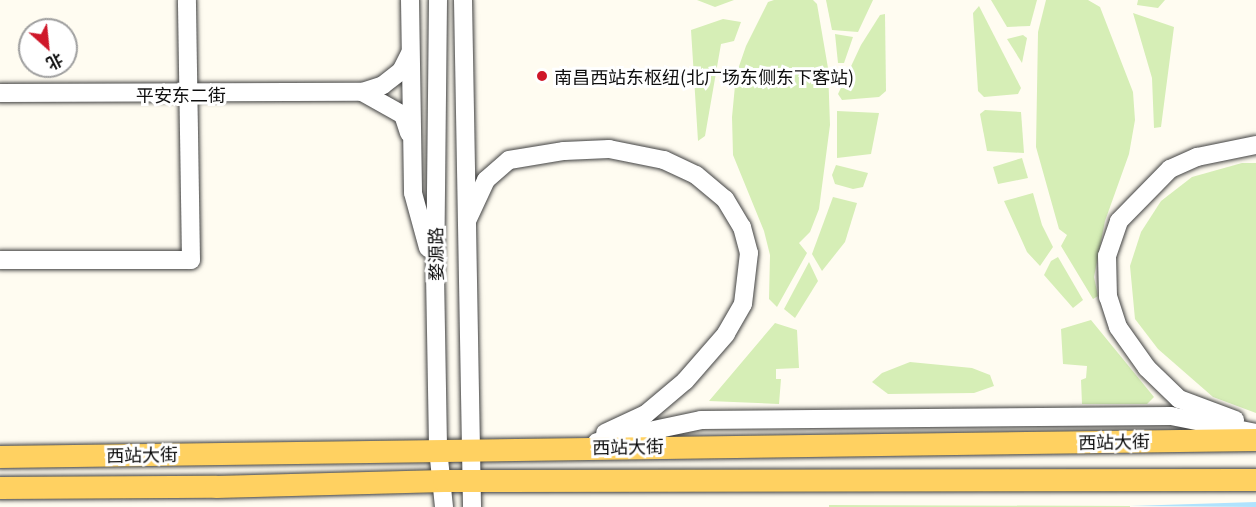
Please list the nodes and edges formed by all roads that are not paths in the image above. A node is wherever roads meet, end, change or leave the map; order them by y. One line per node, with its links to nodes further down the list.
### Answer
1 (187, 0): 8 (street)
2 (410, 0): 5 (street)
3 (438, 0): 13 (street, 婺源路)
4 (463, 0): 11 (street, 婺源路)
5 (411, 51): 6 (street); 9 (street)
6 (362, 92): 8 (street, 平安东二街); 9 (street)
7 (0, 93): 8 (street, 平安东二街)
8 (188, 94): 12 (street)
9 (413, 143): 13 (street)
10 (1256, 145): 14 (street)
11 (467, 221): 17 (street); 19 (street, 婺源路)
12 (0, 260)
13 (435, 274): 18 (street, 婺源路)
14 (1256, 428)
15 (1256, 433): 17 (street)
16 (1256, 440): 17 (main road, 西站大街)
17 (575, 447): 19 (main road, 西站大街)
18 (438, 449): 19 (main road, 西站大街); 20 (main road, 西站大街); 22 (street, 婺源路)
19 (471, 449): 23 (street, 婺源路)
20 (0, 457)
21 (1256, 480): 23 (main road, 西站大街)
22 (444, 481): 23 (main road, 西站大街); 24 (main road, 西站大街); 25 (street, 婺源路)
23 (471, 482): 26 (street, 婺源路)
24 (0, 488)
25 (444, 507)
26 (472, 507)

